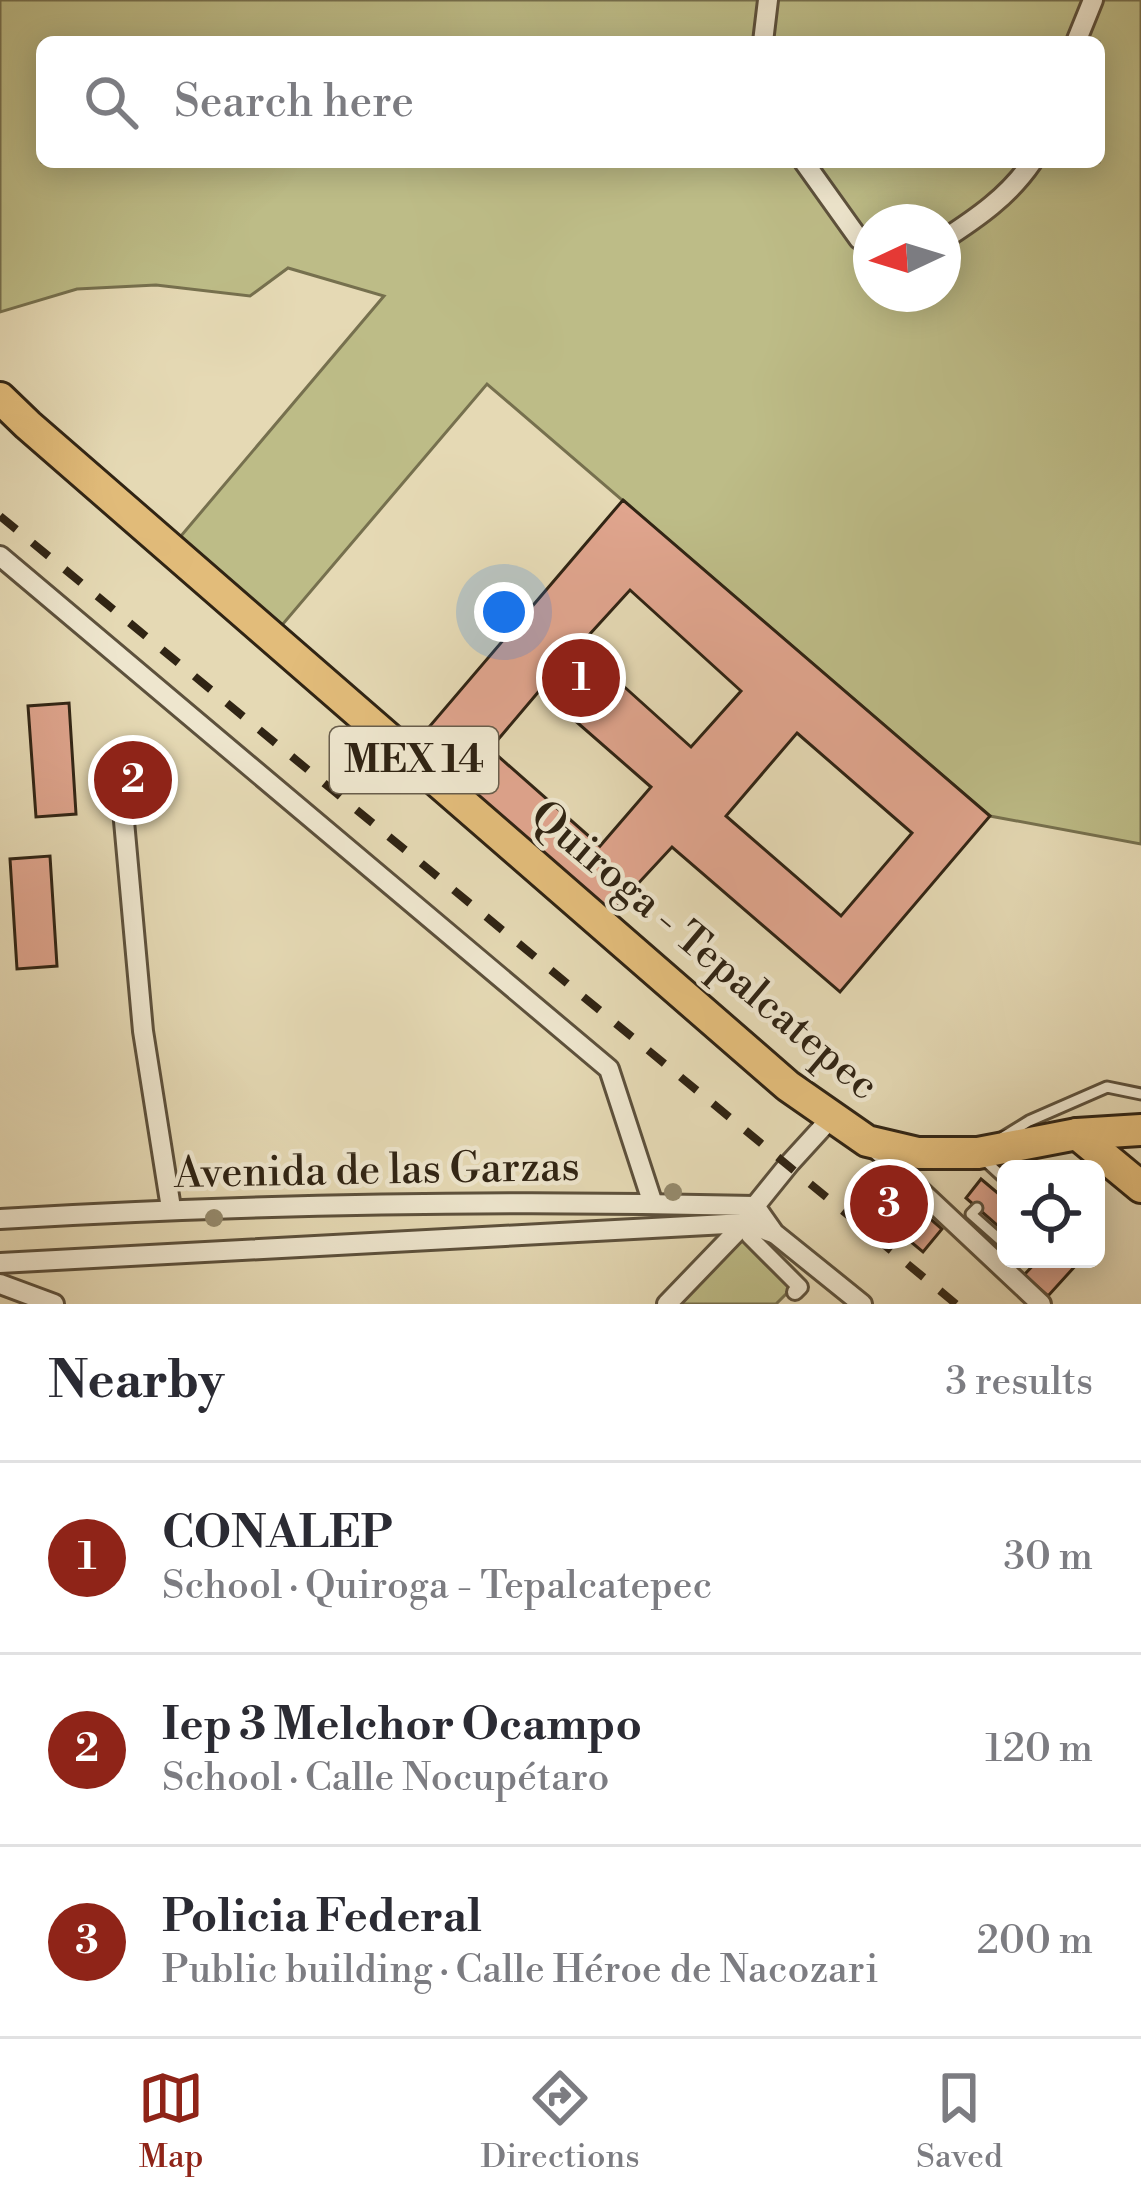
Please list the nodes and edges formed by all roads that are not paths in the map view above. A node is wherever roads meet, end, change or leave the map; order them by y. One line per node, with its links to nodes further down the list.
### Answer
1 (768, 0): 3 (street)
2 (1093, 0): 4 (street)
3 (764, 36)
4 (1078, 36)
5 (808, 168): 8 (street)
6 (1028, 168): 7 (street)
7 (961, 228)
8 (853, 229)
9 (0, 398): 14 (main road, Quiroga - Tepalcatepec / MEX 14)
10 (0, 556): 23 (street)
11 (123, 811): 24 (street)
12 (1141, 1094): 18 (lane)
13 (1141, 1107): 16 (main road)
14 (831, 1118): 17 (main road, Quiroga - Tepalcatepec / MEX 14); 27 (street)
15 (1141, 1130): 16 (main road)
16 (1077, 1134): 18 (main road, MEX 14); 21 (main road)
17 (867, 1141): 18 (main road, MEX 14); 35 (street)
18 (978, 1153): 19 (lane)
19 (997, 1171)
20 (997, 1186): 22 (lane)
21 (1141, 1187)
22 (993, 1189)
23 (653, 1204): 24 (street, Avenida de las Garzas); 27 (street, Avenida de las Garzas)
24 (171, 1208): 26 (street, Avenida de las Garzas)
25 (976, 1208): 28 (lane)
26 (0, 1219)
27 (746, 1220): 29 (street, Avenida de las Garzas); 31 (street); 33 (street); 34 (street)
28 (997, 1232)
29 (0, 1263)
30 (0, 1284): 32 (street)
31 (795, 1292)
32 (54, 1304)
33 (667, 1304)
34 (862, 1304)
35 (1041, 1304)

